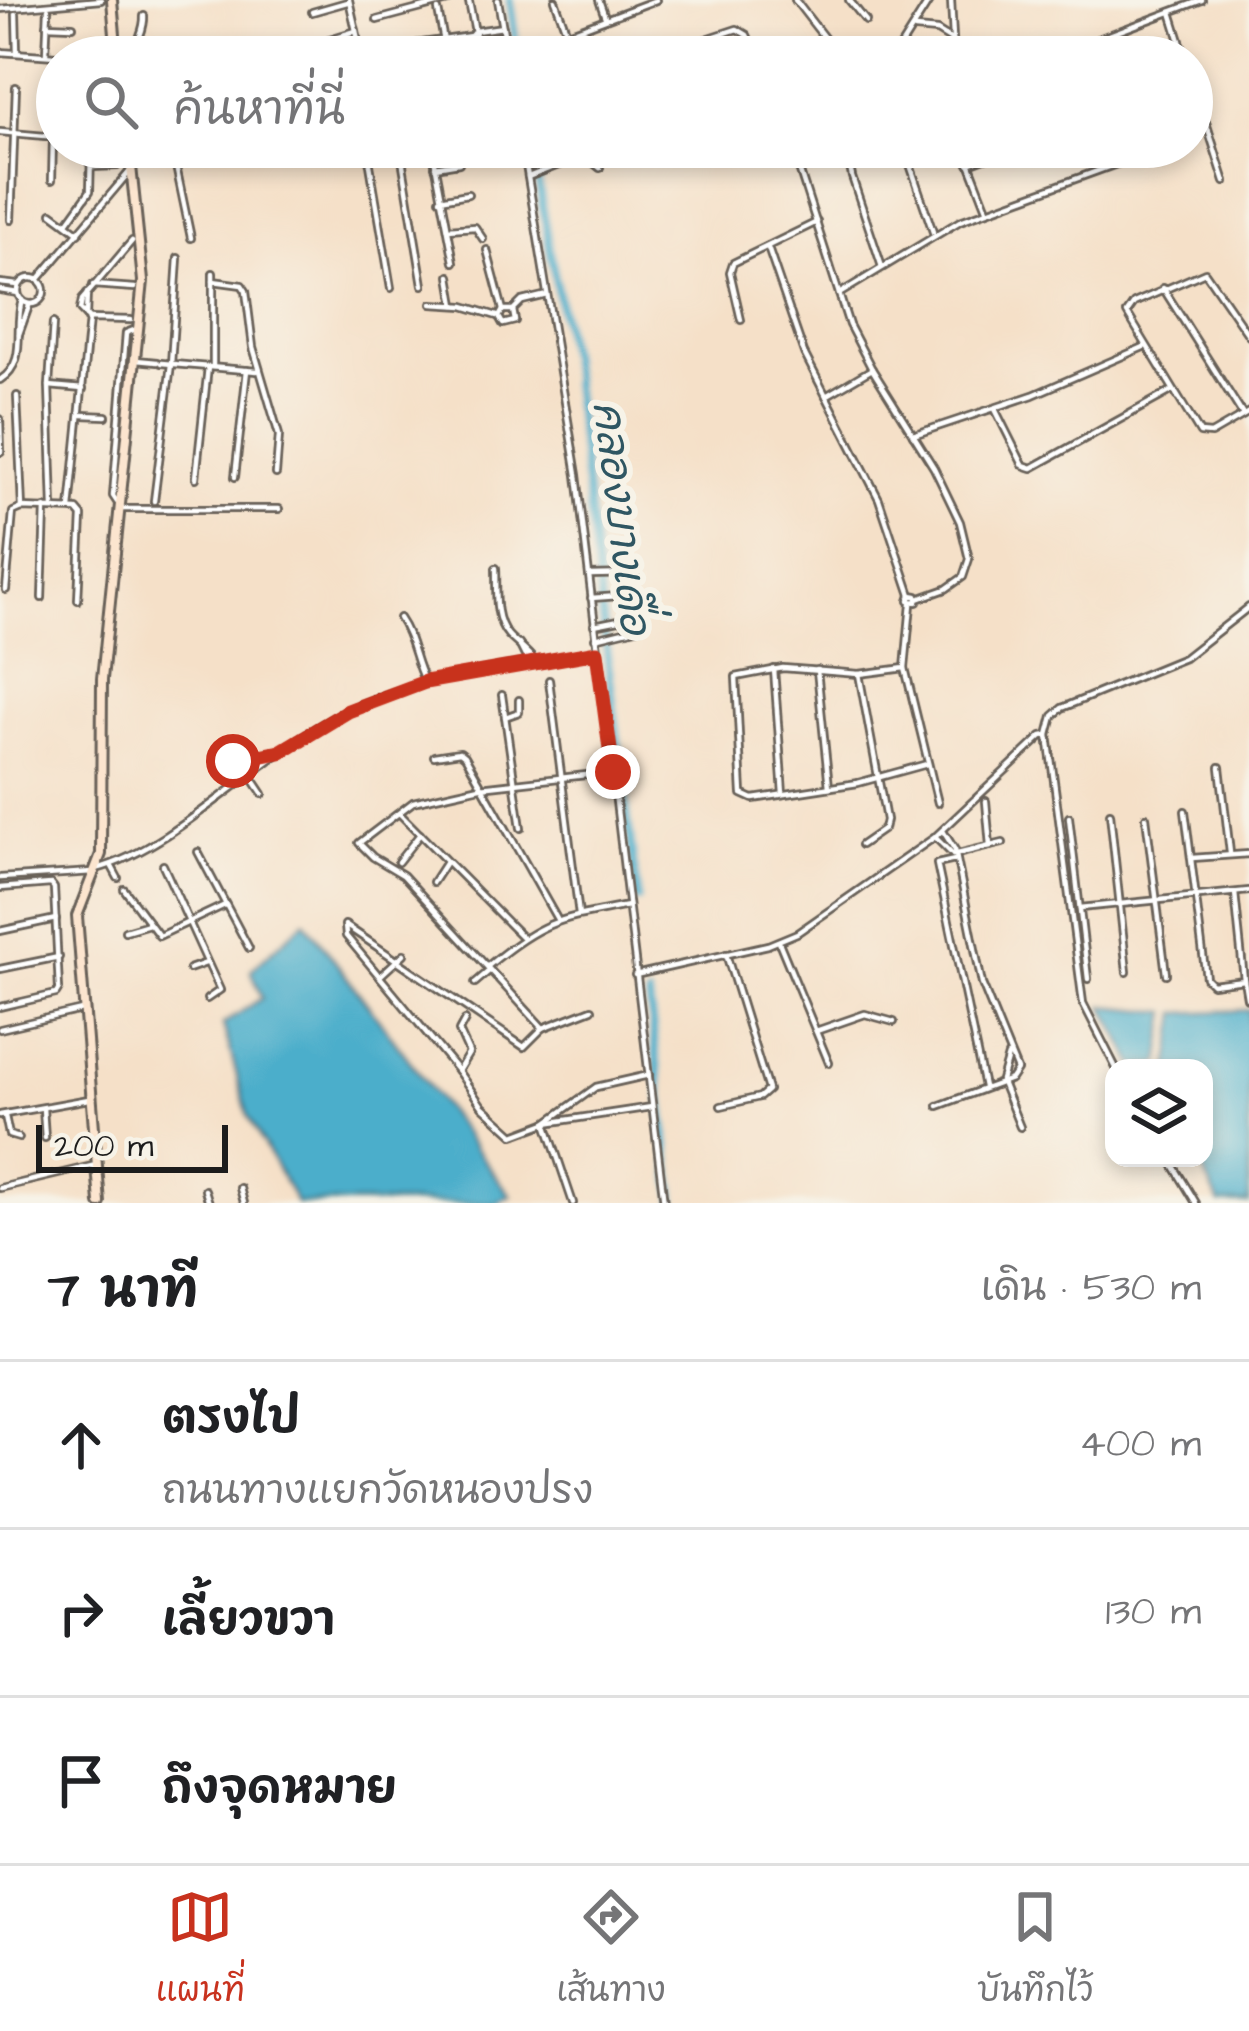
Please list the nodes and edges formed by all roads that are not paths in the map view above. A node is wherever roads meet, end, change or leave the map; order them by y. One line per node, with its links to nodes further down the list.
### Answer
1 (101, 0): 16 (street)
2 (112, 0): 33 (street)
3 (452, 0): 24 (street)
4 (498, 0): 28 (street)
5 (555, 0): 31 (street)
6 (599, 0): 23 (street)
7 (656, 0): 15 (street)
8 (795, 0): 43 (street)
9 (849, 0): 25 (street)
10 (930, 0): 29 (street)
11 (951, 0): 46 (street)
12 (1202, 0): 20 (street)
13 (350, 1): 19 (street); 30 (street)
14 (469, 2): 38 (street)
15 (646, 2): 23 (street)
16 (0, 9)
17 (48, 10): 26 (street)
18 (438, 10): 37 (street)
19 (312, 12)
20 (1171, 12): 47 (street); 48 (street)
21 (16, 14): 50 (street)
22 (144, 16): 34 (street)
23 (606, 19): 31 (street)
24 (377, 20)
25 (866, 22)
26 (47, 25): 27 (street); 32 (street)
27 (73, 26)
28 (503, 27): 38 (street); 39 (street)
29 (914, 29): 44 (street); 45 (street)
30 (356, 32): 35 (street); 36 (street)
31 (567, 33): 40 (street)
32 (47, 36)
33 (115, 36)
34 (139, 36)
35 (341, 36)
36 (357, 36)
37 (443, 36)
38 (474, 36)
39 (504, 36)
40 (559, 36)
41 (716, 36): 42 (street)
42 (747, 36)
43 (823, 36)
44 (909, 36)
45 (945, 36)
46 (953, 36)
47 (1106, 36)
48 (1178, 36)
49 (0, 52): 50 (street)
50 (17, 52): 51 (street)
51 (36, 53)
52 (16, 87): 54 (street)
53 (0, 133): 54 (street)
54 (15, 134): 55 (street); 80 (street)
55 (36, 136)
56 (1213, 144): 73 (street)
57 (53, 168): 72 (street)
58 (93, 168): 74 (street)
59 (176, 168): 86 (street)
60 (371, 168): 100 (street)
61 (404, 168): 96 (street)
62 (435, 168): 76 (street)
63 (530, 168): 71 (street)
64 (551, 168): 71 (street)
65 (799, 168): 81 (street)
66 (850, 168): 93 (street)
67 (911, 168): 85 (street)
68 (971, 168): 78 (street)
69 (1104, 168): 78 (street)
70 (131, 170): 77 (street); 112 (street)
71 (533, 175): 103 (street)
72 (52, 180)
73 (1225, 182)
74 (90, 191): 77 (street); 82 (street)
75 (468, 194): 76 (street)
76 (440, 199): 83 (street)
77 (105, 201): 84 (street)
78 (987, 209): 85 (street)
79 (52, 213): 82 (street)
80 (11, 220)
81 (817, 222): 89 (street); 102 (street)
82 (67, 223): 84 (street)
83 (446, 230): 87 (street); 92 (street)
84 (79, 233): 95 (street)
85 (934, 235): 93 (street)
86 (190, 238)
87 (483, 239)
88 (132, 241): 97 (street)
89 (768, 248): 110 (street); 125 (street)
90 (487, 250): 108 (street)
91 (178, 258): 116 (street)
92 (454, 262)
93 (882, 267): 102 (street)
94 (450, 276): 106 (street)
95 (38, 280): 104 (street); 104 (street)
96 (423, 284)
97 (92, 285): 99 (street); 109 (street)
98 (0, 286): 104 (street)
99 (135, 288)
100 (391, 288)
101 (1163, 288): 113 (street); 114 (street); 128 (street)
102 (839, 294): 118 (street)
103 (547, 295): 107 (street); 147 (street)
104 (22, 296): 121 (street)
105 (432, 304): 106 (street)
106 (455, 305): 108 (street)
107 (513, 310): 108 (street); 108 (street)
108 (501, 313)
109 (87, 317): 112 (street); 123 (street)
110 (741, 320)
111 (52, 323): 122 (street)
112 (135, 324): 115 (street); 130 (street)
113 (1249, 336)
114 (1146, 346): 124 (street); 127 (street)
115 (150, 362): 116 (street); 130 (street)
116 (171, 364): 117 (street); 139 (street)
117 (210, 367): 119 (street); 120 (street); 138 (street)
118 (872, 369): 125 (street); 133 (street)
119 (247, 370): 120 (street); 137 (street)
120 (260, 371): 136 (street)
121 (0, 380)
122 (49, 386): 123 (street); 142 (street)
123 (83, 389): 129 (street)
124 (1173, 390): 127 (street); 128 (street)
125 (826, 395): 152 (street)
126 (17, 396): 141 (street)
127 (995, 409): 132 (street)
128 (1246, 413)
129 (81, 415): 130 (street); 143 (street)
130 (117, 417): 140 (street)
131 (0, 419): 134 (street)
132 (931, 432): 133 (street); 135 (street)
133 (913, 435): 135 (street)
134 (1, 452)
135 (924, 452): 152 (street)
136 (276, 474)
137 (235, 476)
138 (196, 478)
139 (154, 501)
140 (121, 505): 144 (street); 208 (street)
141 (22, 508): 142 (street); 148 (street)
142 (49, 508): 143 (street); 150 (street)
143 (70, 509): 153 (street)
144 (279, 509)
145 (496, 568): 161 (street)
146 (637, 574): 147 (street)
147 (593, 575): 151 (street)
148 (6, 590)
149 (633, 595): 151 (street)
150 (42, 598)
151 (596, 598): 157 (street)
152 (913, 599): 162 (street)
153 (78, 600)
154 (1249, 607): 171 (street)
155 (399, 618): 167 (street)
156 (624, 619): 157 (street)
157 (598, 624): 159 (street)
158 (640, 627): 159 (street)
159 (601, 637): 160 (street)
160 (597, 652): 161 (street); 177 (street)
161 (532, 663): 167 (street)
162 (905, 668): 165 (street); 175 (street)
163 (774, 669): 164 (street); 185 (street); 185 (street)
164 (818, 670): 165 (street); 182 (street)
165 (860, 674): 180 (street)
166 (549, 680): 179 (street)
167 (425, 682): 172 (street)
168 (502, 695): 170 (street)
169 (519, 700): 170 (street)
170 (506, 717): 181 (street)
171 (1048, 735): 194 (street); 257 (street)
172 (280, 752): 173 (street); 178 (street)
173 (214, 754)
174 (434, 756): 183 (street)
175 (927, 764): 180 (street); 187 (street)
176 (1220, 766): 201 (street)
177 (613, 772): 179 (street); 219 (street)
178 (251, 776): 184 (street); 208 (street)
179 (561, 778): 181 (street); 221 (street)
180 (876, 778): 182 (street); 198 (street)
181 (514, 783): 183 (street); 193 (street)
182 (829, 787): 185 (street)
183 (480, 788): 189 (street); 223 (street)
184 (263, 794)
185 (783, 794)
186 (986, 801): 199 (street)
187 (938, 803)
188 (1185, 811): 204 (street)
189 (398, 812): 195 (street); 237 (street)
190 (1110, 813): 217 (street)
191 (1069, 817): 220 (street)
192 (1146, 817): 216 (street)
193 (521, 828)
194 (943, 831): 196 (street); 203 (street)
195 (420, 834): 205 (street); 206 (street)
196 (935, 837): 203 (street); 229 (street)
197 (1003, 843): 199 (street)
198 (861, 845)
199 (990, 846): 203 (street)
200 (198, 852): 218 (street)
201 (1230, 854): 202 (street); 204 (street)
202 (1249, 854)
203 (954, 857): 261 (street); 262 (street)
204 (1192, 858): 215 (street)
205 (447, 861): 210 (street); 228 (street)
206 (398, 862)
207 (163, 865): 224 (street)
208 (94, 870): 209 (street); 231 (street)
209 (0, 878)
210 (433, 882)
211 (0, 888): 222 (street)
212 (124, 889): 225 (street)
213 (1249, 891): 214 (street)
214 (1235, 892): 215 (street); 245 (street)
215 (1196, 896): 216 (street); 245 (street)
216 (1157, 900): 217 (street); 241 (street)
217 (1119, 904): 220 (street); 240 (street)
218 (225, 905): 224 (street); 230 (street)
219 (629, 906): 221 (street); 242 (street)
220 (1080, 908): 244 (street)
221 (579, 916): 223 (street)
222 (56, 919): 226 (street); 234 (street)
223 (557, 919): 228 (street)
224 (191, 922): 225 (street); 236 (street)
225 (149, 924): 227 (street)
226 (0, 931)
227 (125, 931)
228 (523, 937): 237 (street)
229 (779, 942): 233 (street); 256 (street)
230 (249, 948)
231 (79, 954): 234 (street); 251 (street)
232 (404, 954): 235 (street)
233 (726, 954): 242 (street); 264 (street)
234 (59, 958): 238 (street); 249 (street)
235 (397, 960): 243 (street); 243 (street); 254 (street)
236 (208, 962): 239 (street); 248 (street)
237 (489, 967): 246 (street); 254 (street)
238 (0, 969)
239 (189, 969)
240 (1127, 972)
241 (1166, 974)
242 (635, 975): 260 (street)
243 (380, 976): 259 (street)
244 (1088, 979)
245 (1244, 980): 247 (street)
246 (475, 983)
247 (1247, 998)
248 (207, 999)
249 (0, 1007)
250 (592, 1009): 254 (street)
251 (84, 1010): 255 (street); 263 (street)
252 (465, 1020): 259 (street)
253 (893, 1022): 256 (street)
254 (543, 1028)
255 (0, 1029)
256 (816, 1031): 258 (street)
257 (1111, 1059)
258 (830, 1063)
259 (458, 1071): 269 (street)
260 (649, 1075): 266 (street); 269 (street)
261 (1000, 1080): 262 (street); 270 (street)
262 (983, 1087): 265 (street)
263 (91, 1099): 267 (street); 273 (street)
264 (721, 1106)
265 (938, 1106)
266 (652, 1107): 269 (street); 282 (street)
267 (43, 1108): 268 (street); 272 (street)
268 (2, 1114): 271 (street)
269 (546, 1123): 281 (street)
270 (1021, 1127)
271 (19, 1138)
272 (45, 1138)
273 (96, 1165): 275 (street); 278 (street)
274 (1174, 1167): 283 (street)
275 (0, 1188)
276 (239, 1188): 280 (street)
277 (206, 1190): 279 (street)
278 (100, 1203)
279 (209, 1203)
280 (244, 1203)
281 (573, 1203)
282 (664, 1203)
283 (1196, 1203)

